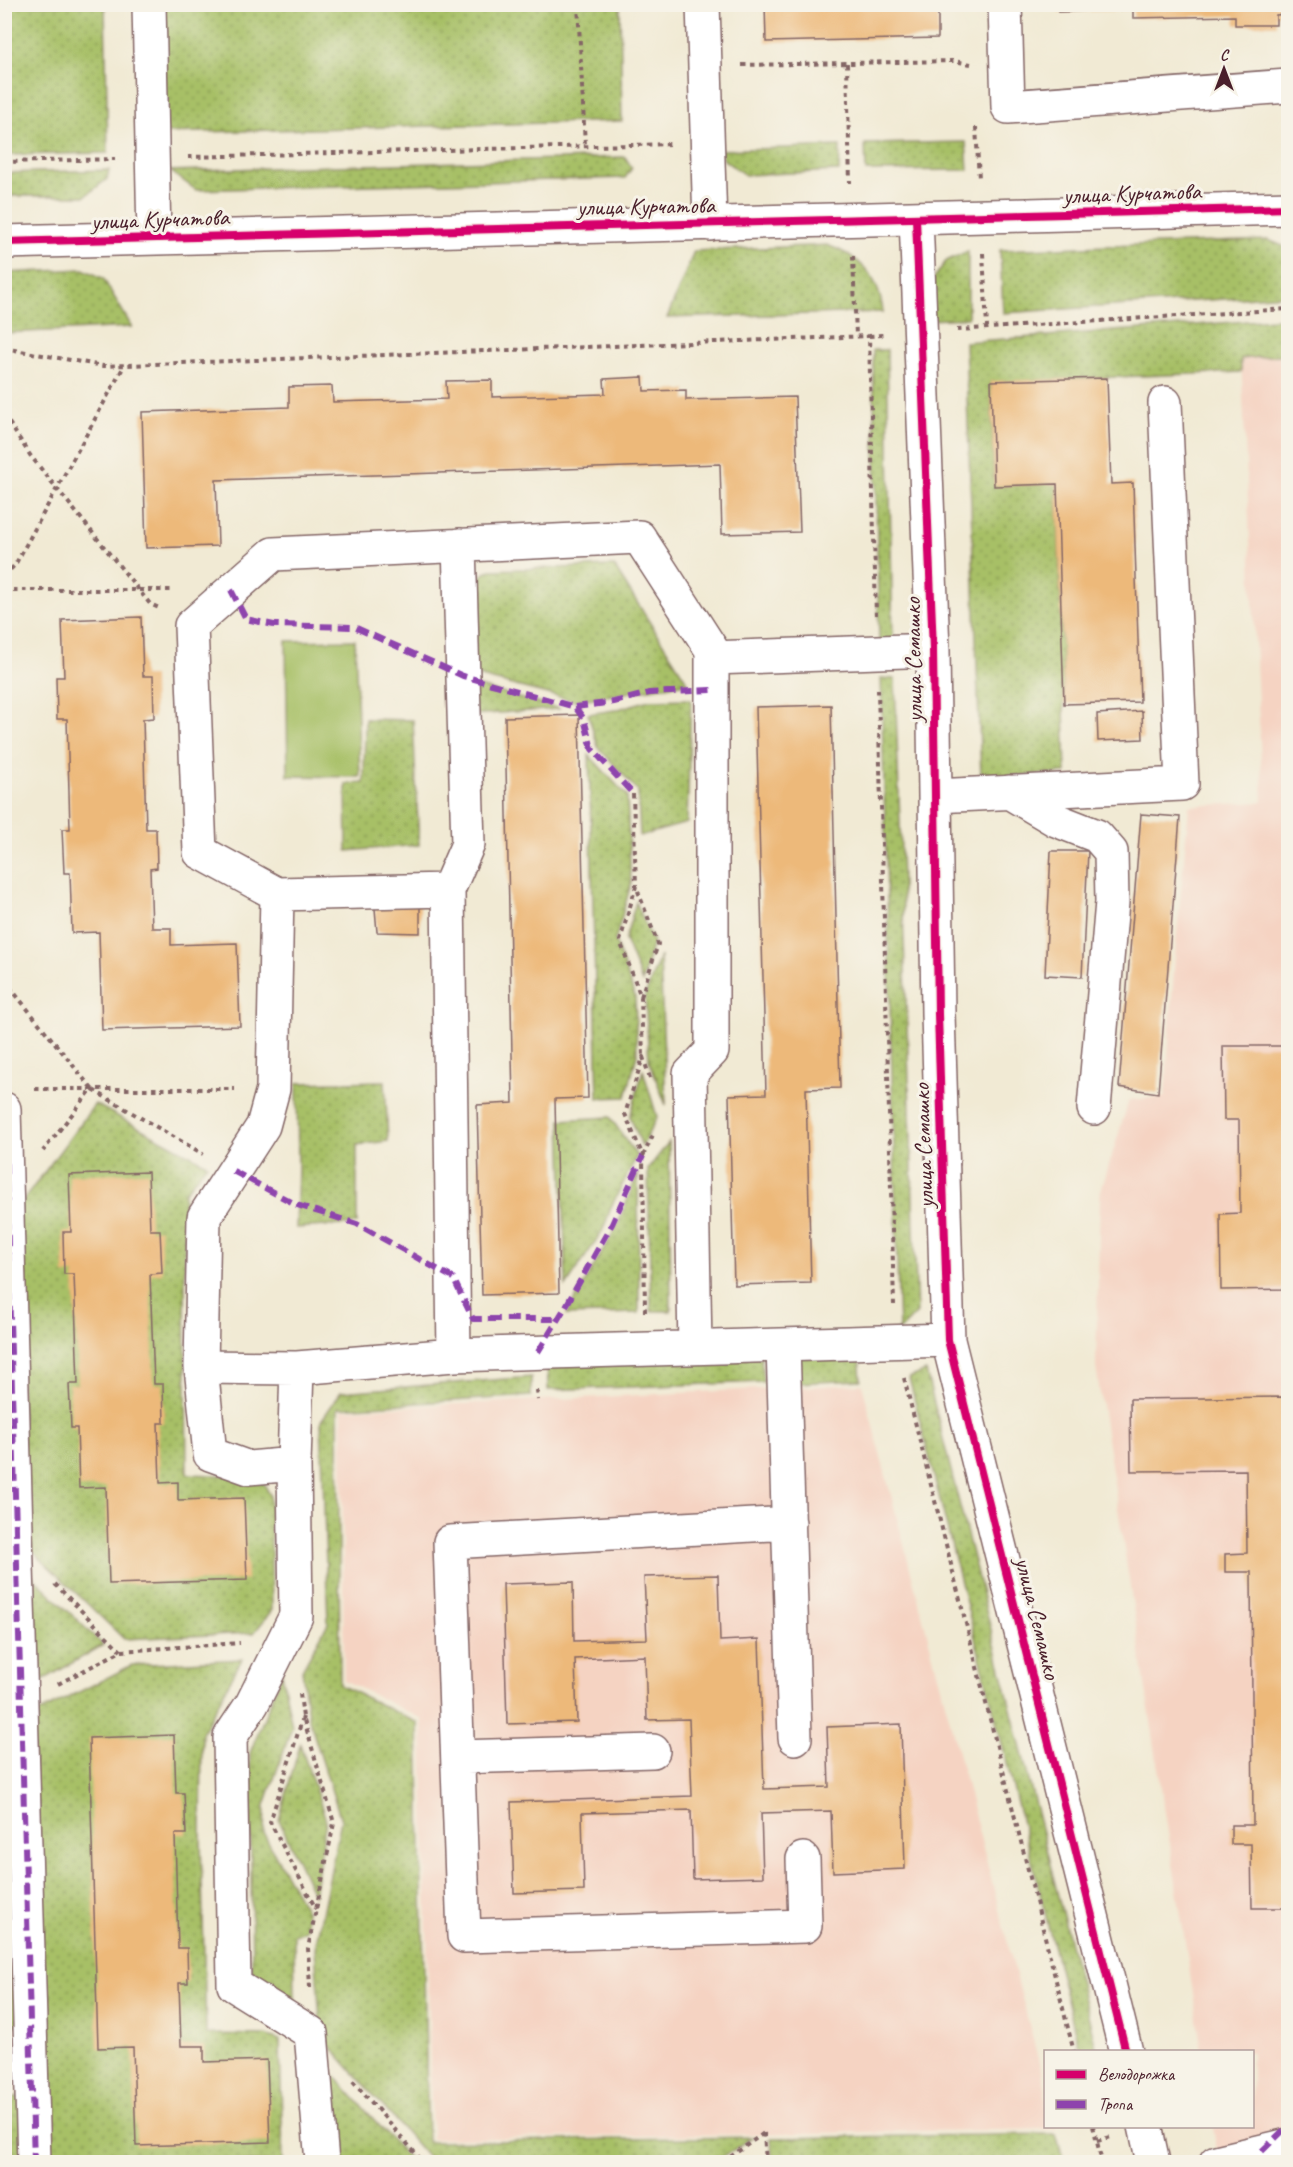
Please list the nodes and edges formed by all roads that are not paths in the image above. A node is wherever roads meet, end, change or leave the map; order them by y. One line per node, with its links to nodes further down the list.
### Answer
1 (149, 4): 8 (street)
2 (703, 4): 7 (street)
3 (1005, 4): 4 (street)
4 (1288, 86)
5 (1288, 208): 6 (street, улица Курчатова)
6 (916, 218): 7 (street, улица Курчатова); 12 (street, улица Семашко)
7 (710, 224): 8 (street, улица Курчатова)
8 (154, 238): 9 (street, улица Курчатова)
9 (4, 242)
10 (1165, 403): 14 (street)
11 (459, 545): 13 (street); 16 (street); 17 (street)
12 (933, 650): 13 (street); 15 (street, улица Семашко)
13 (712, 658): 22 (street)
14 (1009, 792): 15 (street); 19 (street)
15 (935, 796): 20 (street, улица Семашко)
16 (448, 890): 17 (street); 23 (street)
17 (277, 894): 24 (street)
18 (15, 1099): 35 (street)
19 (1094, 1108)
20 (948, 1341): 21 (street); 32 (street, улица Семашко)
21 (783, 1346): 22 (street); 27 (street)
22 (695, 1347): 23 (street)
23 (454, 1355): 25 (street)
24 (201, 1367): 25 (street); 26 (street)
25 (297, 1368): 26 (street)
26 (294, 1464): 36 (street)
27 (789, 1523): 28 (street); 30 (street)
28 (795, 1738)
29 (653, 1751): 30 (street)
30 (458, 1757): 31 (street)
31 (803, 1859)
32 (1125, 2050)
33 (1145, 2128): 37 (street)
34 (1288, 2145): 38 (street)
35 (34, 2163)
36 (322, 2163)
37 (1154, 2163)
38 (1216, 2163)

